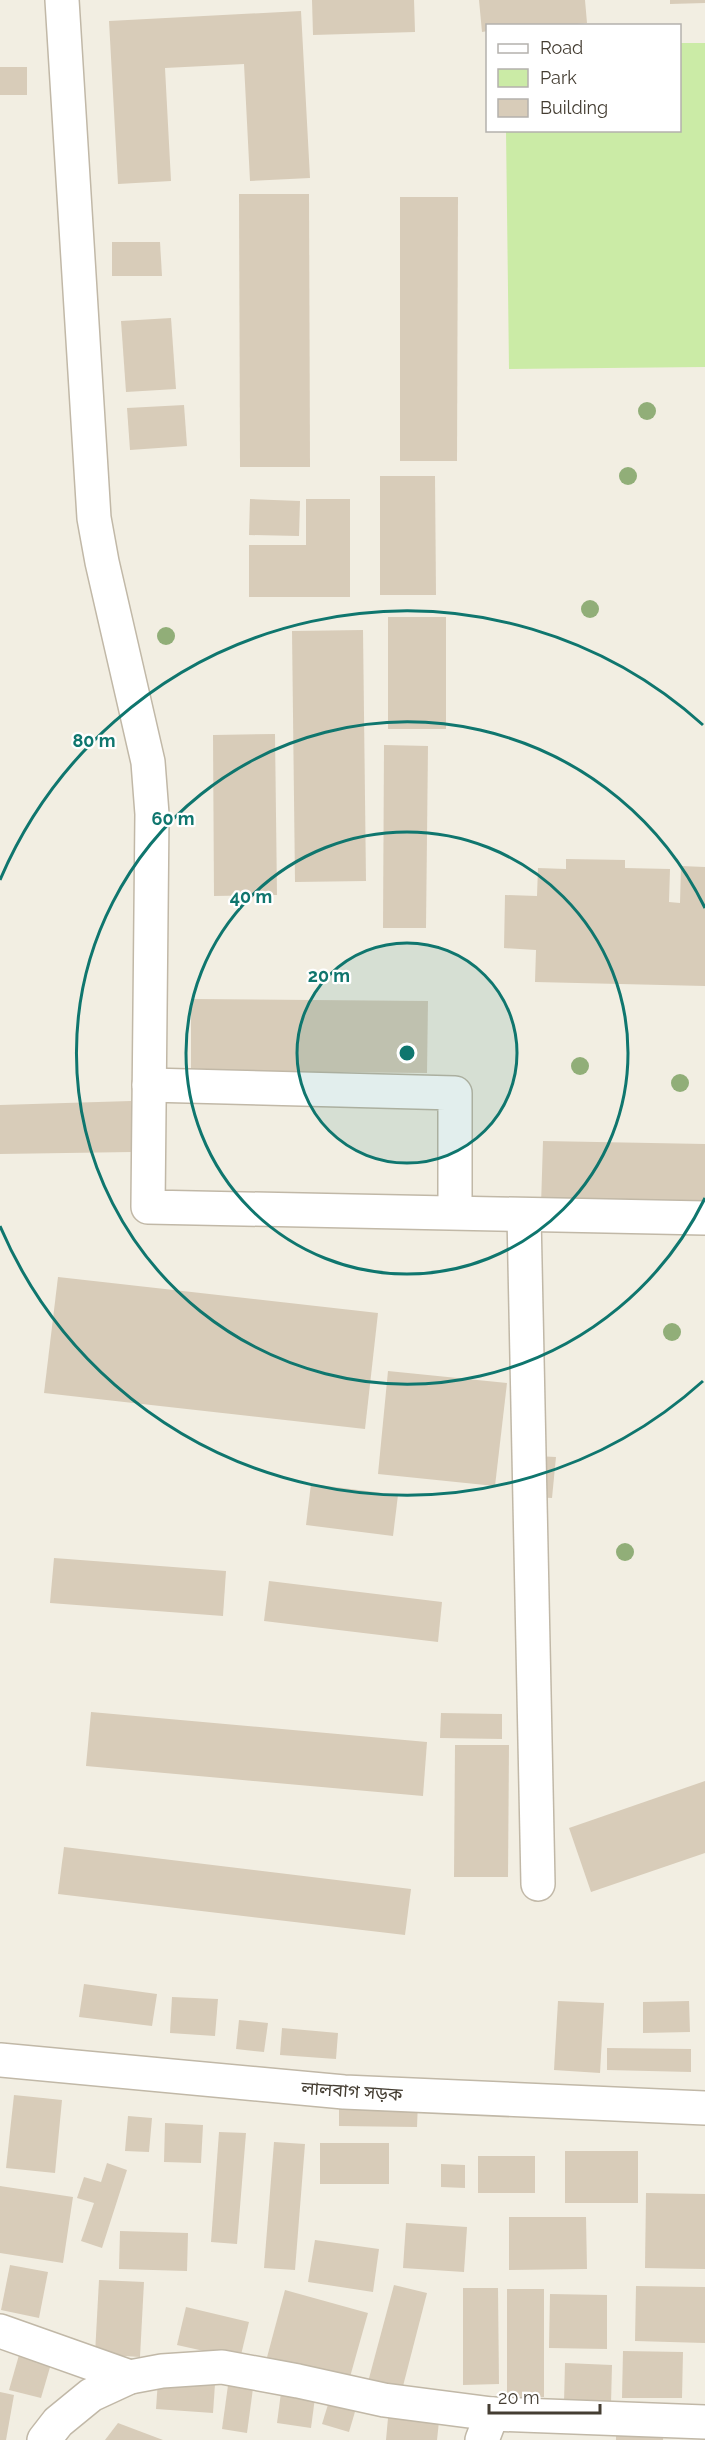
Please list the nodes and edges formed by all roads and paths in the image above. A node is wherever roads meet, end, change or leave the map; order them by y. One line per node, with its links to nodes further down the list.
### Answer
1 (62, 0): 2 (street)
2 (149, 1085): 3 (street); 3 (street)
3 (455, 1212): 4 (street)
4 (524, 1215): 5 (street); 6 (street)
5 (705, 1218)
6 (538, 1884)
7 (0, 2060): 8 (street, লালবাগ সড়ক)
8 (705, 2108)
9 (0, 2331): 10 (street)
10 (130, 2377): 11 (street); 13 (street)
11 (487, 2427): 12 (street)
12 (685, 2428)
13 (44, 2440)

